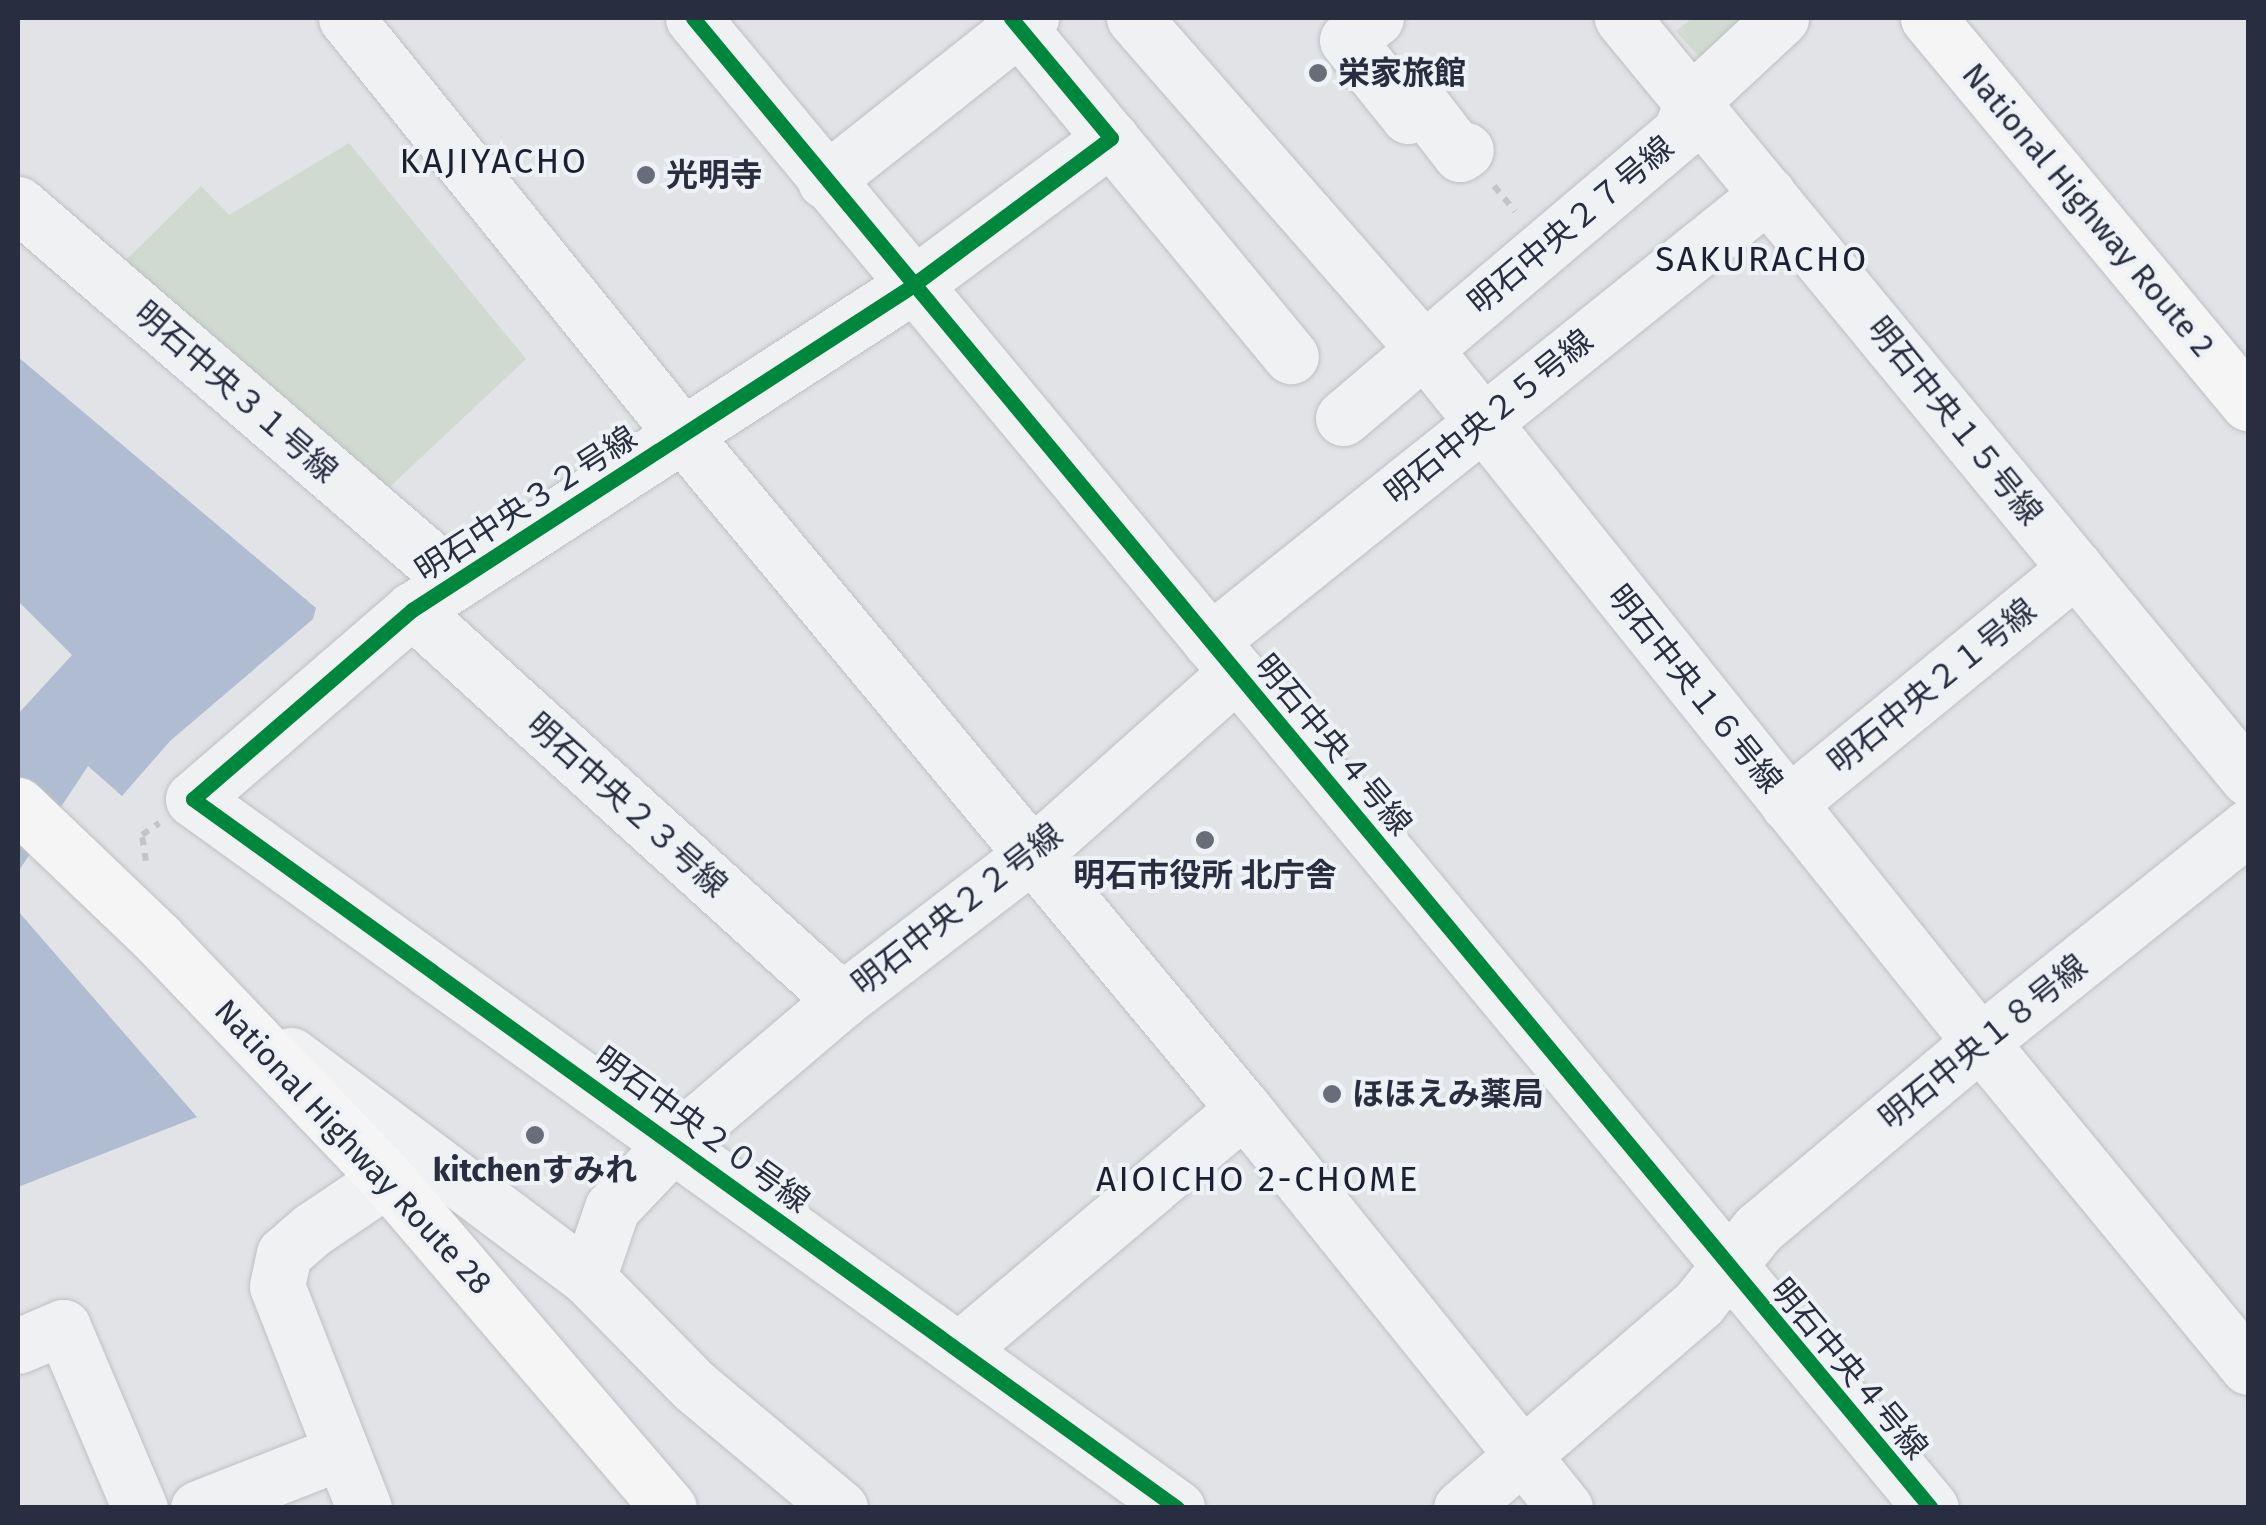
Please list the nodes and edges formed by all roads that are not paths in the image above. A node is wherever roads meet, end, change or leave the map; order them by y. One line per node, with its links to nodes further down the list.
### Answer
1 (346, 18): 21 (street)
2 (693, 18): 12 (street, 明石中央４号線)
3 (1134, 18): 16 (street, 明石中央１６号線)
4 (1376, 18): 11 (street)
5 (1622, 18): 9 (street, 明石中央１５号線)
6 (1781, 18): 9 (street, 明石中央２７号線)
7 (1928, 18): 18 (highway, National Highway Route 2)
8 (1020, 21): 10 (street); 12 (street)
9 (1692, 101): 13 (street, 明石中央１５号線); 16 (street, 明石中央２７号線)
10 (1111, 138): 15 (street, 明石中央３２号線); 17 (street)
11 (1466, 150)
12 (825, 181): 15 (street, 明石中央４号線)
13 (1768, 194): 20 (street, 明石中央２５号線); 22 (street, 明石中央１５号線)
14 (18, 204): 23 (street, 明石中央３１号線)
15 (912, 286): 21 (street, 明石中央３２号線); 24 (street, 明石中央４号線)
16 (1424, 349): 19 (street, 明石中央２７号線); 20 (street, 明石中央１６号線)
17 (1291, 356)
18 (2248, 403)
19 (1343, 418)
20 (1482, 424): 24 (street, 明石中央２５号線); 27 (street, 明石中央１６号線)
21 (683, 435): 23 (street, 明石中央３２号線); 30 (street)
22 (2076, 568): 25 (street, 明石中央１５号線); 27 (street, 明石中央２１号線)
23 (434, 596): 26 (street, 明石中央３２号線); 31 (street, 明石中央２３号線)
24 (1224, 657): 30 (street, 明石中央２２号線); 36 (street, 明石中央４号線)
25 (2248, 778)
26 (193, 799): 34 (street, 明石中央２０号線)
27 (1788, 804): 32 (street, 明石中央１６号線)
28 (18, 805): 35 (highway, National Highway Route 28)
29 (2248, 827): 32 (street, 明石中央１８号線)
30 (1032, 854): 31 (street, 明石中央２２号線); 33 (street)
31 (842, 1000): 34 (street, 明石中央２２号線)
32 (1980, 1042): 36 (street, 明石中央１８号線); 40 (street, 明石中央１６号線)
33 (1244, 1109): 39 (street); 42 (street)
34 (674, 1143): 37 (street, 明石中央２２号線); 39 (street, 明石中央２０号線)
35 (408, 1169): 37 (street); 41 (street); 46 (highway, National Highway Route 28)
36 (1728, 1267): 42 (street, 明石中央１８号線); 51 (street, 明石中央４号線)
37 (588, 1278): 47 (street)
38 (18, 1346): 43 (street)
39 (960, 1349): 48 (street, 明石中央２０号線)
40 (2248, 1367)
41 (341, 1452): 44 (street); 45 (street)
42 (1521, 1456): 49 (street, 明石中央１８号線); 50 (street)
43 (140, 1508)
44 (198, 1508)
45 (364, 1508)
46 (669, 1508)
47 (840, 1508)
48 (1177, 1508)
49 (1461, 1508)
50 (1564, 1508)
51 (1930, 1508)

